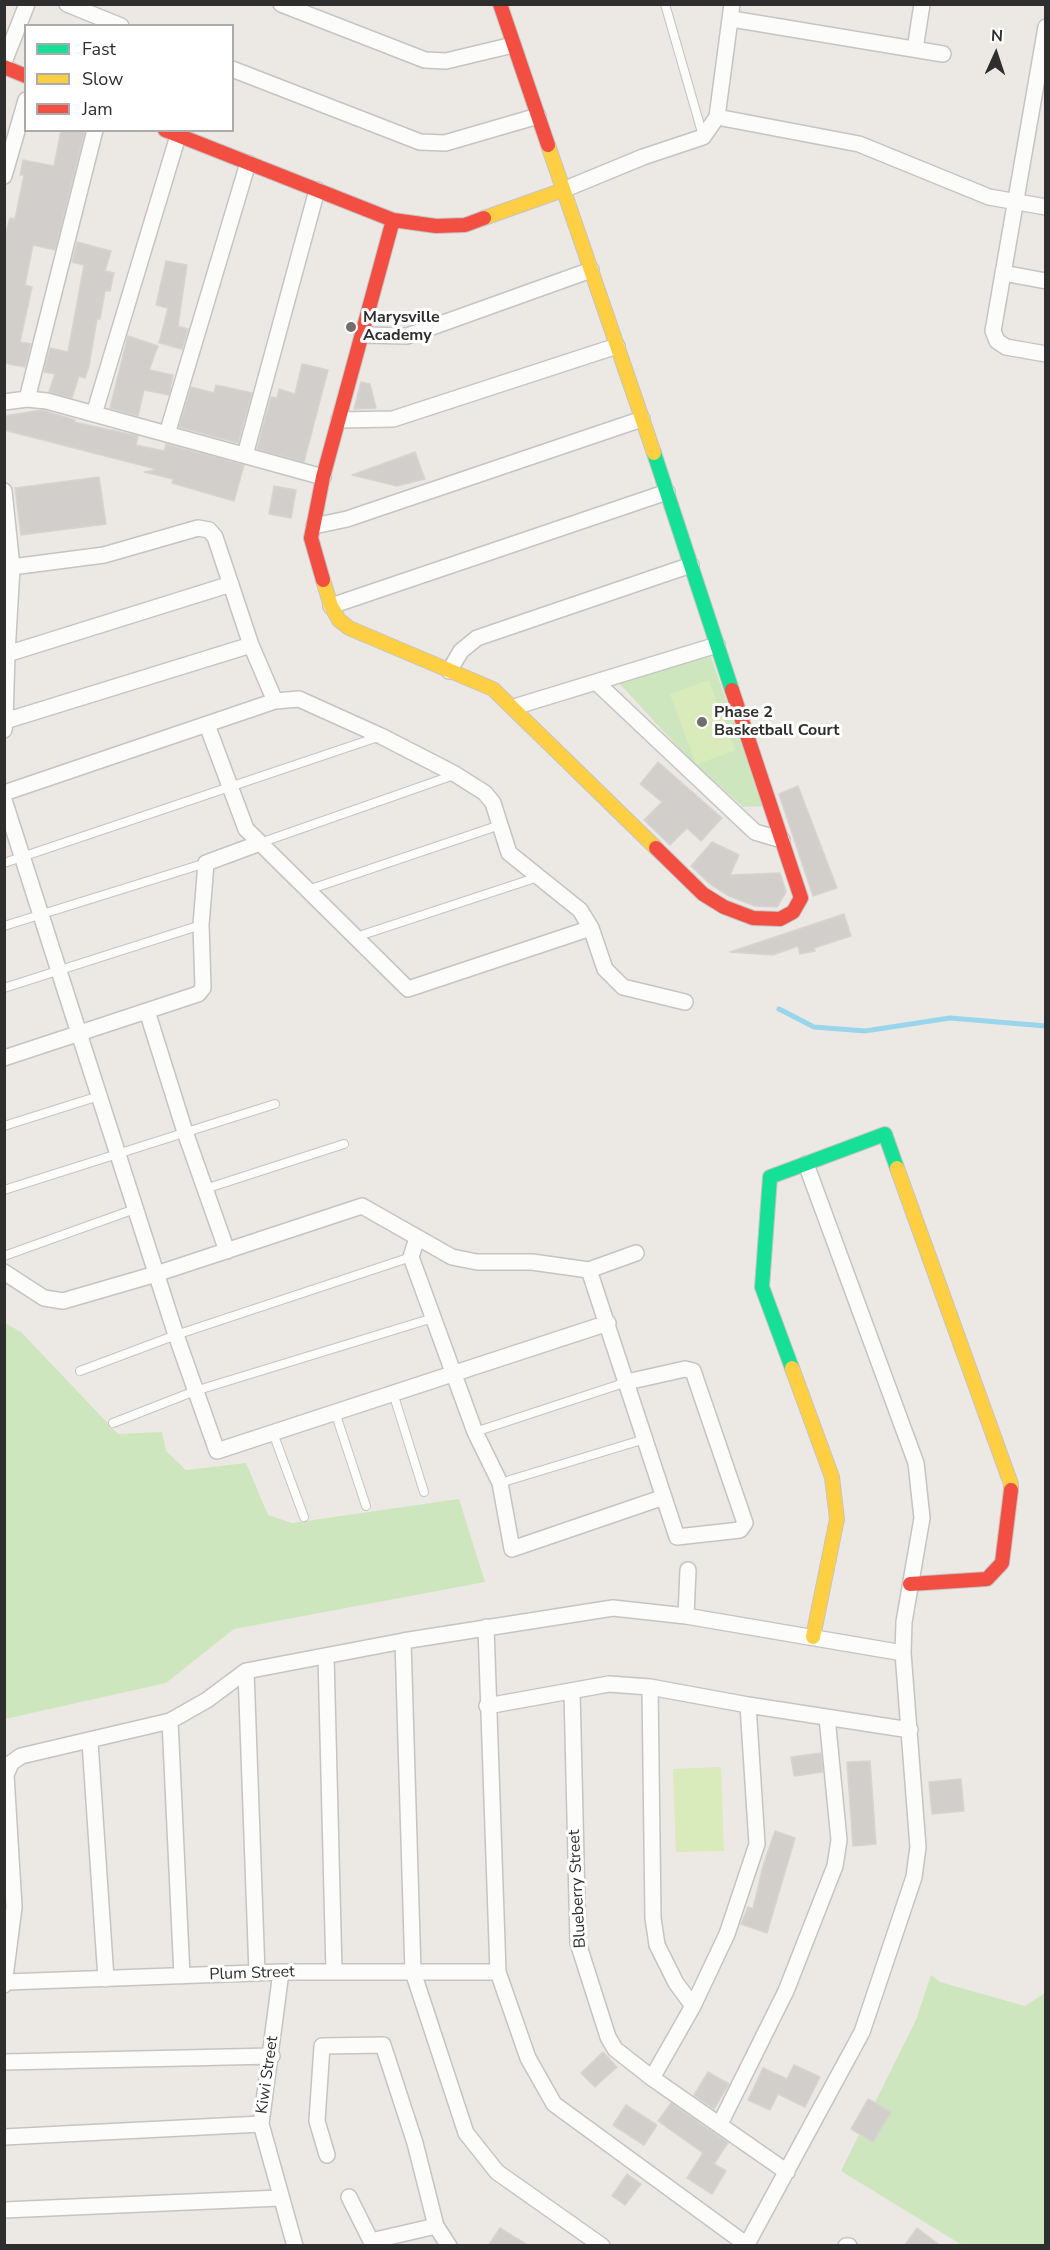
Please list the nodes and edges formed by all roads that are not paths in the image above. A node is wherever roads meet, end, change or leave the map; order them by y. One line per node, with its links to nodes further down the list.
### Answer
1 (27, 4): 13 (street)
2 (68, 4): 8 (street)
3 (281, 4): 10 (street)
4 (500, 4): 10 (street)
5 (664, 4): 22 (lane)
6 (922, 4): 11 (street)
7 (732, 12): 11 (street); 19 (street)
8 (117, 24)
9 (1046, 27): 27 (street)
10 (513, 45): 18 (street)
11 (915, 49): 12 (street)
12 (943, 54)
13 (4, 62)
14 (4, 67): 16 (street)
15 (234, 70): 18 (street)
16 (24, 75)
17 (24, 107): 24 (street)
18 (538, 116): 26 (street)
19 (717, 117): 22 (street); 27 (street)
20 (94, 132): 36 (street)
21 (172, 133): 23 (street); 38 (street)
22 (703, 137): 26 (street)
23 (248, 163): 25 (street); 41 (street)
24 (4, 176)
25 (317, 190): 29 (street); 42 (street)
26 (563, 190): 29 (street); 30 (street)
27 (1015, 201): 28 (street); 31 (street)
28 (1046, 207)
29 (393, 220): 33 (street)
30 (591, 270): 33 (street); 34 (street)
31 (1003, 273): 32 (street); 35 (street)
32 (1046, 281)
33 (362, 335): 40 (street)
34 (617, 346): 39 (street); 40 (street)
35 (1046, 354)
36 (27, 399): 37 (street); 38 (street)
37 (4, 402)
38 (94, 414): 41 (street)
39 (642, 419): 45 (street); 46 (street)
40 (339, 420): 43 (street)
41 (167, 434): 42 (street)
42 (245, 455): 43 (street)
43 (323, 477): 46 (street)
44 (5, 491): 48 (street)
45 (668, 492): 47 (street); 50 (street)
46 (314, 526): 50 (street)
47 (691, 565): 52 (street); 54 (street)
48 (8, 568): 49 (street); 53 (street)
49 (231, 584): 51 (street); 53 (street)
50 (331, 606): 54 (street)
51 (251, 645): 56 (street); 58 (street)
52 (717, 645): 55 (street); 67 (street)
53 (7, 654): 58 (street)
54 (449, 671): 57 (street)
55 (596, 682): 57 (street); 67 (street)
56 (275, 700): 59 (street); 61 (street)
57 (514, 707): 67 (street)
58 (5, 721): 60 (street)
59 (207, 725): 63 (street); 64 (street)
60 (4, 730)
61 (381, 736): 62 (street); 63 (lane)
62 (455, 774): 66 (street); 68 (lane)
63 (229, 788): 68 (street); 69 (lane)
64 (4, 793)
65 (4, 800): 69 (street)
66 (500, 825): 72 (street); 73 (lane)
67 (782, 840)
68 (260, 843): 71 (street); 73 (street)
69 (23, 857): 70 (lane); 74 (street)
70 (4, 863)
71 (206, 863): 74 (lane); 75 (street)
72 (538, 877): 77 (street); 78 (lane)
73 (308, 890): 78 (street)
74 (41, 913): 76 (lane); 79 (street)
75 (201, 924): 79 (lane); 82 (street)
76 (4, 926)
77 (591, 928): 78 (street); 81 (street)
78 (355, 938)
79 (60, 970): 80 (lane); 83 (street)
80 (4, 988)
81 (685, 1002)
82 (147, 1011): 83 (street); 88 (street)
83 (80, 1034): 84 (street); 85 (street)
84 (4, 1058)
85 (99, 1096): 87 (lane); 90 (street)
86 (275, 1104): 88 (lane)
87 (4, 1126)
88 (185, 1132): 90 (lane); 92 (street)
89 (344, 1144): 92 (lane)
90 (118, 1154): 93 (lane); 94 (street)
91 (806, 1164): 122 (street); 122 (street); 125 (street)
92 (205, 1189): 96 (street)
93 (4, 1190)
94 (135, 1209): 98 (lane); 102 (street)
95 (417, 1238): 96 (street); 99 (street); 100 (street)
96 (227, 1251): 102 (street)
97 (636, 1253): 100 (street)
98 (4, 1256)
99 (411, 1257): 103 (street); 105 (lane)
100 (589, 1270): 104 (street)
101 (4, 1272): 102 (street)
102 (156, 1274): 105 (street)
103 (433, 1318): 107 (street); 109 (lane)
104 (608, 1323): 107 (street); 108 (street)
105 (176, 1335): 106 (lane); 109 (street)
106 (80, 1371)
107 (453, 1373): 110 (street); 113 (street)
108 (627, 1382): 113 (lane); 115 (street); 118 (street)
109 (195, 1391): 112 (lane); 114 (street)
110 (393, 1393): 111 (street); 117 (lane)
111 (335, 1412): 114 (street); 119 (lane)
112 (113, 1423)
113 (475, 1432): 116 (street)
114 (273, 1433): 120 (lane)
115 (645, 1439): 116 (lane); 118 (street)
116 (500, 1483): 118 (street)
117 (424, 1491)
118 (664, 1497)
119 (366, 1506)
120 (304, 1517)
121 (688, 1570): 123 (street)
122 (910, 1584): 127 (street)
123 (686, 1616): 124 (street); 125 (street)
124 (486, 1627): 126 (street); 133 (street)
125 (813, 1636): 127 (street)
126 (403, 1641): 128 (street); 140 (street)
127 (903, 1653): 136 (street)
128 (326, 1656): 129 (street); 139 (street)
129 (246, 1671): 135 (street); 142 (street)
130 (650, 1687): 131 (street); 132 (street); 146 (street)
131 (572, 1691): 133 (street); 149 (street, Blueberry Street)
132 (748, 1705): 134 (street); 146 (street)
133 (487, 1706): 141 (street)
134 (827, 1718): 136 (street); 151 (street)
135 (170, 1721): 137 (street); 143 (street)
136 (910, 1730): 154 (street)
137 (90, 1742): 144 (street); 145 (street)
138 (281, 1972): 139 (street, Plum Street); 142 (street, Plum Street); 147 (street, Kiwi Street)
139 (334, 1972): 140 (street, Plum Street)
140 (413, 1972): 141 (street, Plum Street); 162 (street)
141 (498, 1972): 159 (street)
142 (257, 1973): 143 (street, Plum Street)
143 (183, 1976): 144 (street, Plum Street)
144 (106, 1979): 145 (street, Plum Street)
145 (5, 1983)
146 (693, 2006): 149 (street)
147 (272, 2056): 148 (street); 150 (street, Kiwi Street)
148 (4, 2062)
149 (652, 2078): 151 (street, Blueberry Street)
150 (261, 2124): 152 (street); 156 (street, Kiwi Street)
151 (720, 2124): 154 (street, Blueberry Street)
152 (4, 2137)
153 (327, 2155): 158 (street)
154 (787, 2172): 159 (street)
155 (350, 2197): 158 (street)
156 (280, 2198): 157 (street); 160 (street, Kiwi Street)
157 (4, 2210)
158 (436, 2226): 161 (street)
159 (746, 2245)
160 (295, 2246)
161 (449, 2246)
162 (602, 2246)

